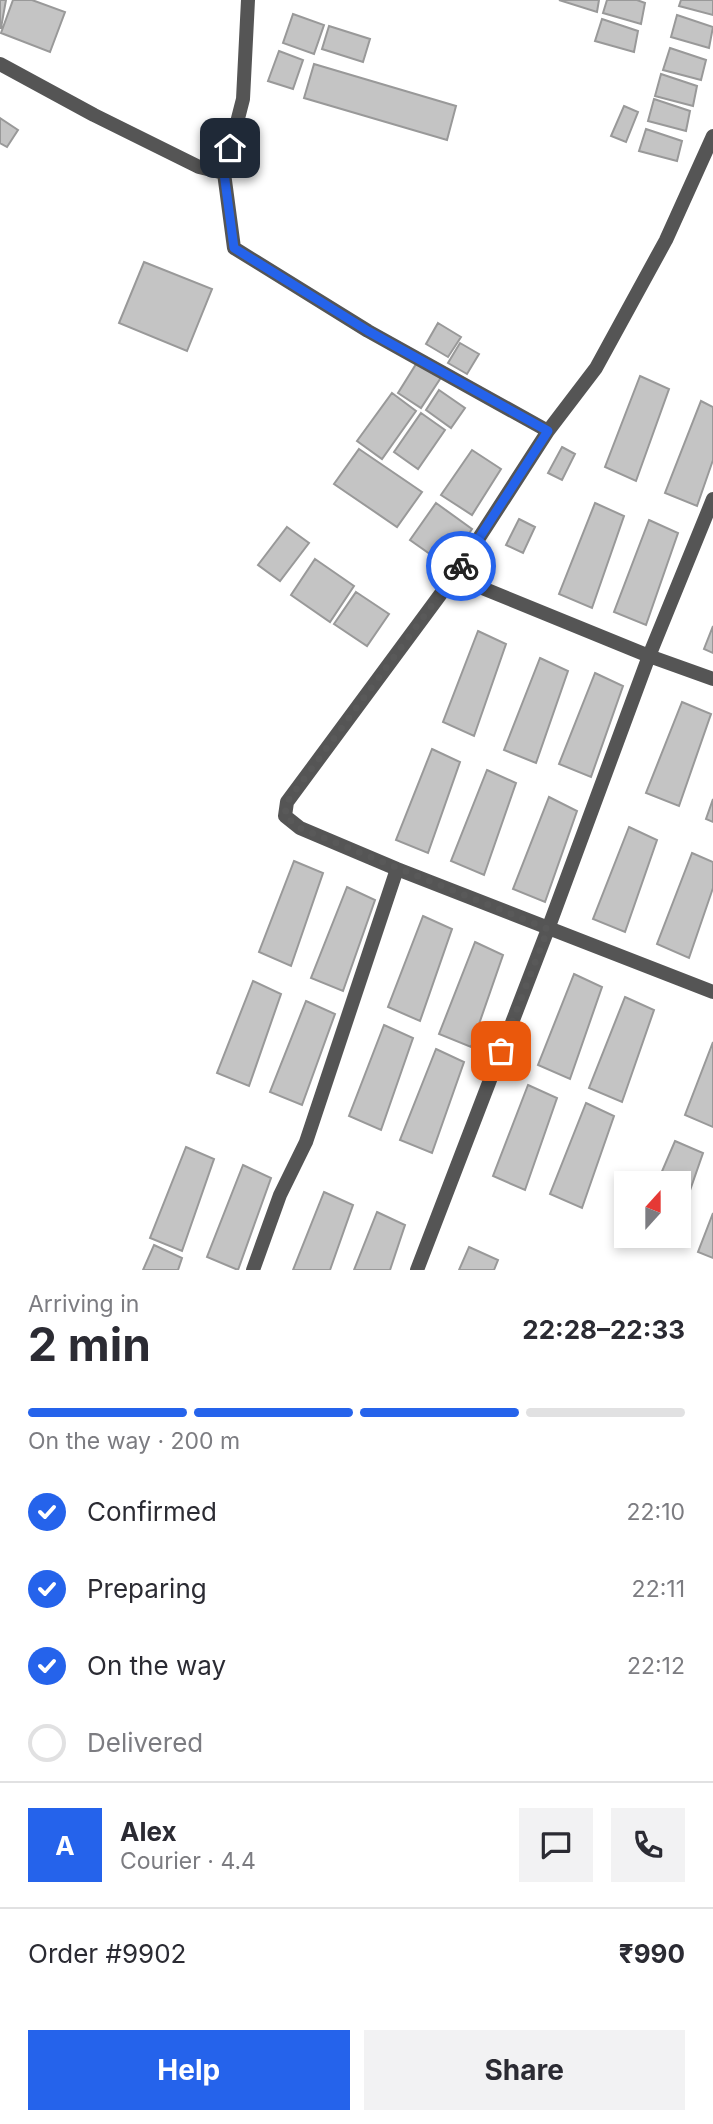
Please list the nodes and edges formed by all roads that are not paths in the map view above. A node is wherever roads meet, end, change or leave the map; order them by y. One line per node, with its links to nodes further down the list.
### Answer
1 (248, 0): 4 (street)
2 (0, 64): 4 (street)
3 (713, 136): 5 (street)
4 (224, 173): 5 (street)
5 (548, 431): 7 (street)
6 (713, 499): 8 (street)
7 (457, 572): 8 (street); 10 (street)
8 (649, 656): 9 (street); 11 (street)
9 (713, 679)
10 (397, 869): 11 (street); 13 (street)
11 (548, 929): 12 (street); 14 (street)
12 (713, 992)
13 (253, 1270)
14 (418, 1270)

